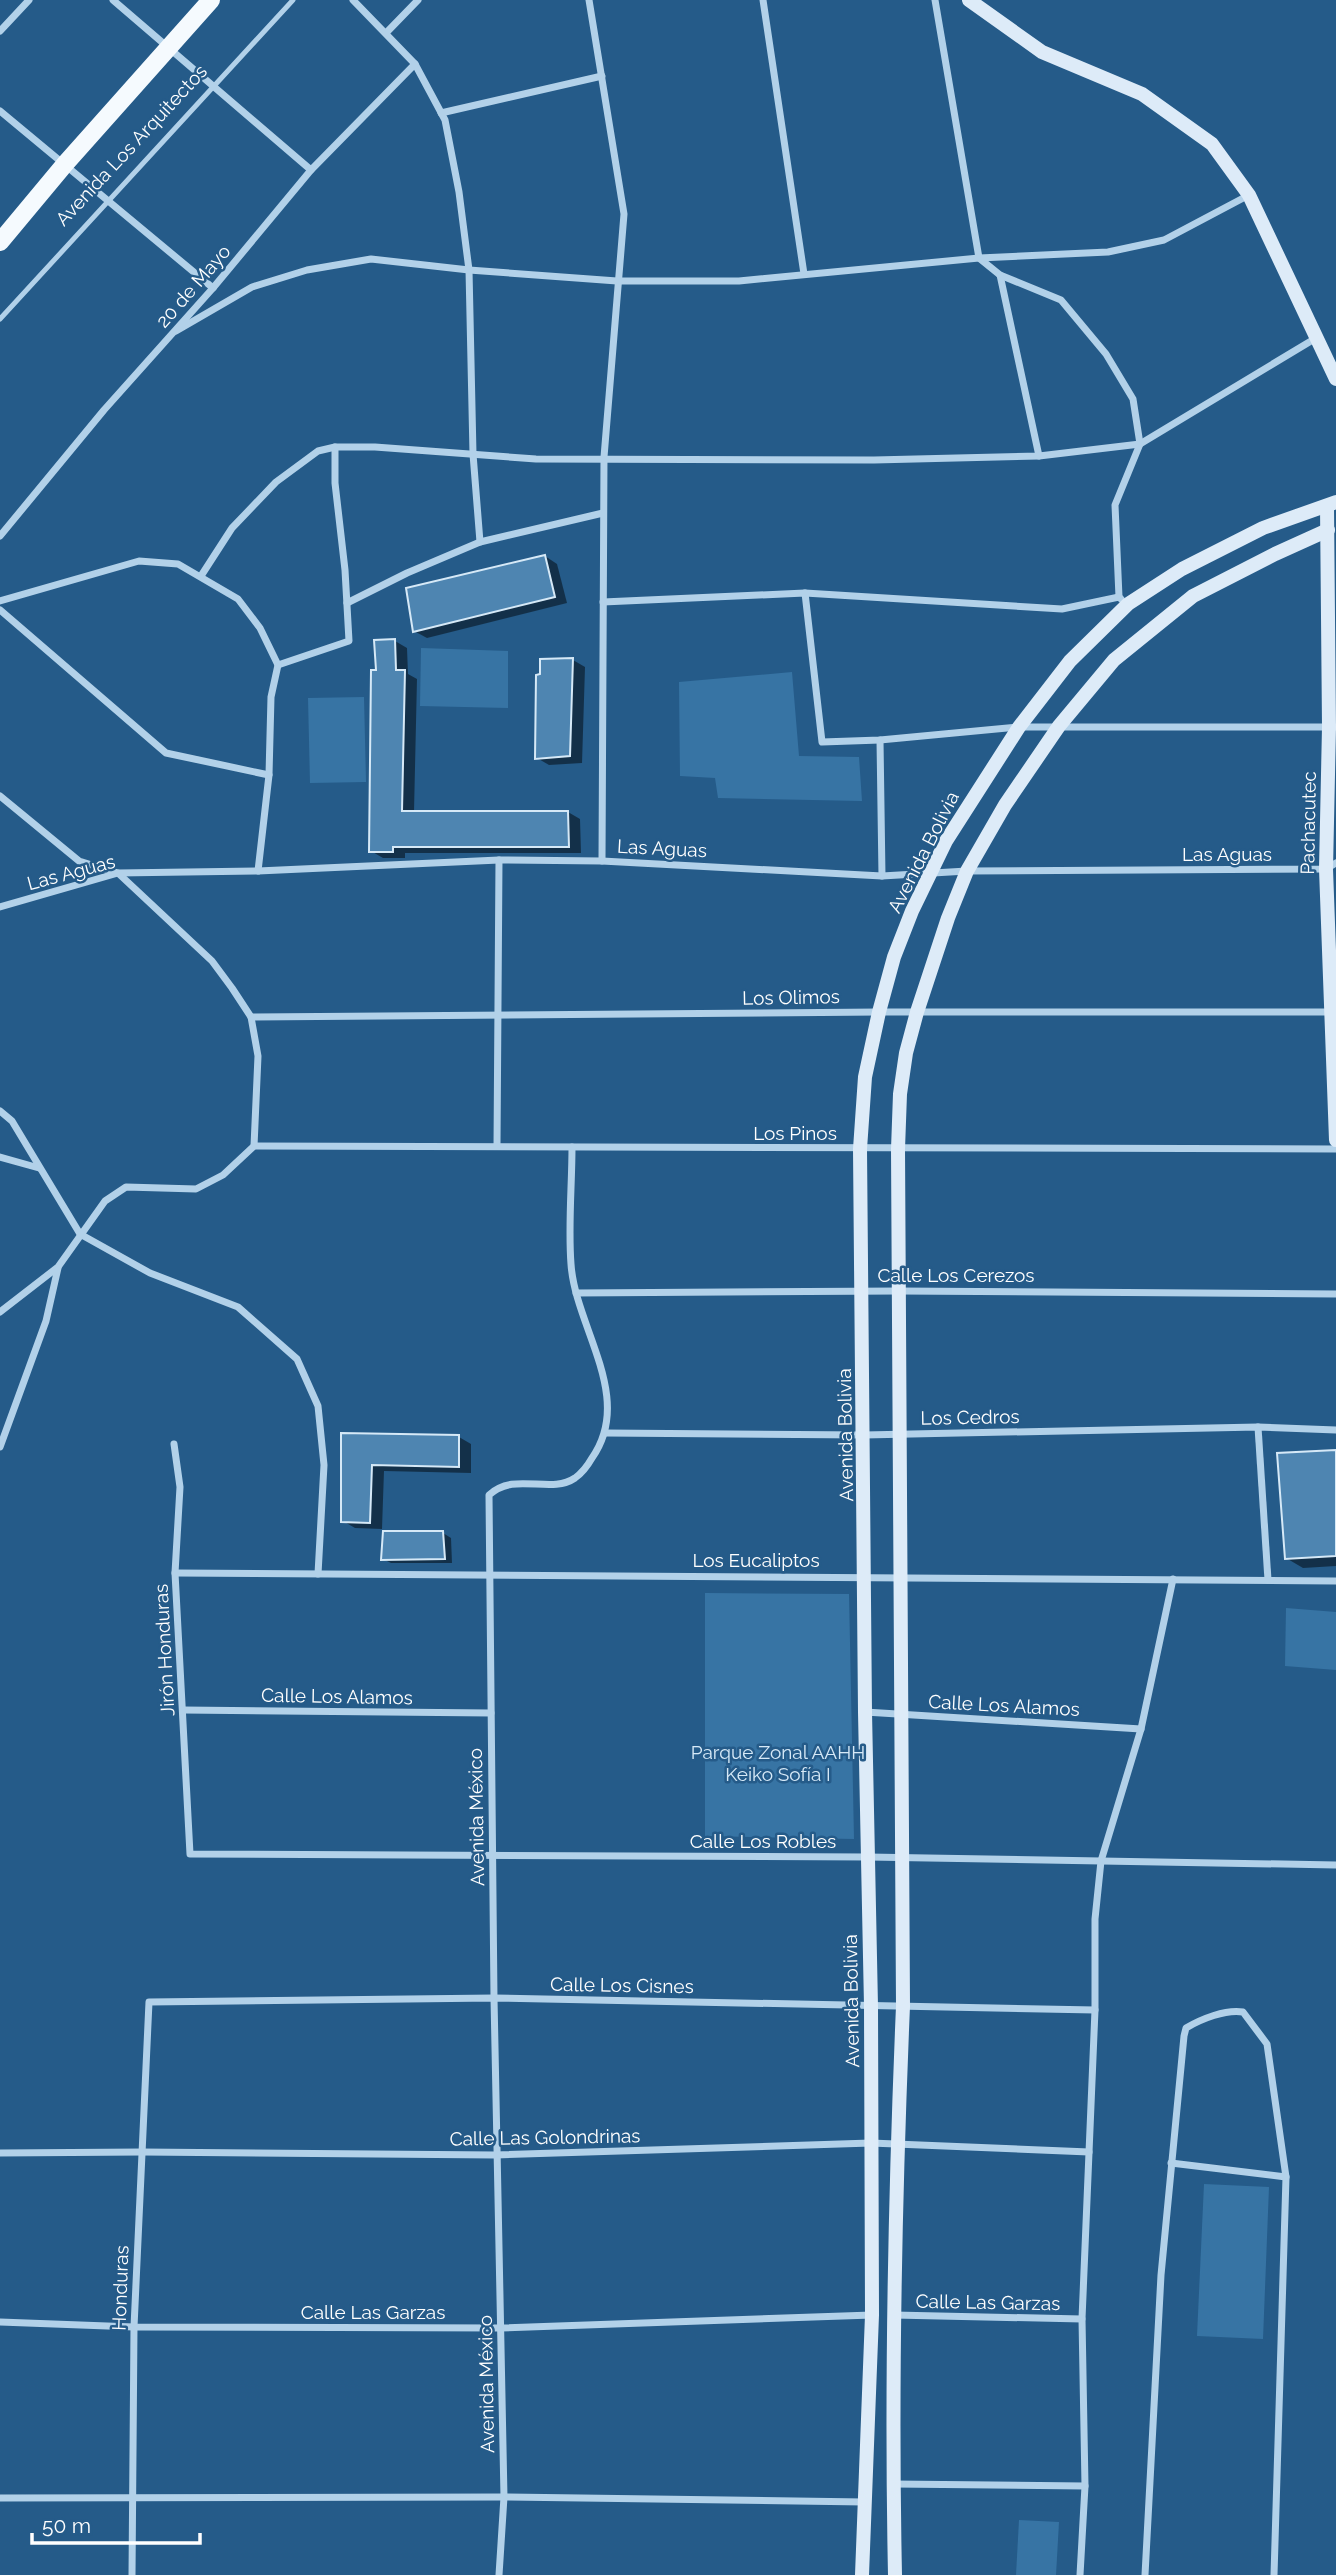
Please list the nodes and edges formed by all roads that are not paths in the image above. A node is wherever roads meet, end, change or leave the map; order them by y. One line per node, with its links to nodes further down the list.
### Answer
1 (29, 0): 11 (street)
2 (113, 0): 13 (street)
3 (211, 0): 13 (main road, Avenida Los Arquitectos)
4 (293, 0): 16 (lane, Avenida Los Arquitectos)
5 (353, 0): 12 (street)
6 (418, 0): 12 (street)
7 (589, 0): 15 (street)
8 (763, 0): 26 (street)
9 (935, 0): 24 (street)
10 (969, 0): 21 (main road)
11 (0, 32)
12 (386, 33): 14 (street)
13 (168, 48): 16 (street); 19 (main road, Avenida Los Arquitectos)
14 (415, 64): 18 (street); 20 (street, 20 de Mayo)
15 (602, 76): 18 (street); 28 (street)
16 (214, 86): 20 (street); 22 (lane, Avenida Los Arquitectos)
17 (0, 111): 19 (street)
18 (441, 113): 25 (street)
19 (65, 164): 22 (street); 23 (main road, Avenida Los Arquitectos)
20 (310, 170): 29 (street, 20 de Mayo)
21 (1249, 195): 24 (street); 32 (main road)
22 (108, 201): 29 (street); 30 (lane, Avenida Los Arquitectos)
23 (0, 242)
24 (979, 258): 26 (street); 27 (street)
25 (468, 270): 28 (street); 31 (street); 36 (street)
26 (804, 274): 28 (street)
27 (1000, 275): 34 (street); 37 (street)
28 (617, 281): 38 (street)
29 (213, 288): 31 (street, 20 de Mayo)
30 (0, 319)
31 (176, 331): 42 (street, 20 de Mayo)
32 (1316, 338): 33 (main road); 34 (street)
33 (1336, 379)
34 (1140, 444): 37 (street); 47 (street)
35 (335, 447): 36 (street); 44 (street); 49 (street)
36 (473, 454): 38 (street); 43 (street)
37 (1039, 456): 38 (street)
38 (604, 457): 40 (street)
39 (1332, 504): 41 (main road, Pachacutec); 47 (main road, Avenida Bolivia)
40 (603, 513): 43 (street); 48 (street)
41 (1328, 530): 52 (main road); 54 (main road, Pachacutec)
42 (0, 536)
43 (480, 542): 49 (street)
44 (201, 576): 46 (street); 51 (street)
45 (805, 593): 47 (street); 48 (street); 55 (street)
46 (0, 601)
47 (1124, 601): 53 (main road, Avenida Bolivia)
48 (603, 602): 59 (street)
49 (347, 603): 51 (street)
50 (0, 610): 56 (street)
51 (278, 665): 56 (street)
52 (1059, 726): 53 (street); 54 (street); 62 (main road)
53 (1018, 727): 55 (street); 63 (main road, Avenida Bolivia)
54 (1333, 727): 60 (main road, Pachacutec)
55 (880, 740): 65 (street)
56 (269, 775): 61 (street)
57 (0, 796): 64 (street)
58 (499, 860): 59 (street, Las Aguas); 61 (street, Las Aguas); 70 (street)
59 (602, 861): 65 (street, Las Aguas)
60 (1331, 866): 62 (street, Las Aguas); 69 (main road, Pachacutec)
61 (258, 871): 64 (street, Las Aguas)
62 (967, 871): 63 (street, Las Aguas); 68 (main road)
63 (931, 872): 65 (street, Las Aguas); 67 (main road, Avenida Bolivia)
64 (118, 873): 66 (street, Las Aguas); 71 (street)
65 (882, 876)
66 (0, 907)
67 (878, 1012): 68 (street, Los Olimos); 70 (street, Los Olimos); 77 (main road, Avenida Bolivia)
68 (917, 1012): 69 (street, Los Olimos); 78 (main road)
69 (1332, 1012): 73 (main road, Pachacutec)
70 (498, 1016): 71 (street, Los Olimos); 75 (street)
71 (251, 1017): 74 (street)
72 (0, 1111): 81 (street)
73 (1336, 1140)
74 (254, 1146): 75 (street, Los Pinos); 82 (street)
75 (497, 1146): 76 (street, Los Pinos)
76 (572, 1147): 77 (street, Los Pinos); 86 (street, Avenida México)
77 (860, 1149): 78 (street, Los Pinos); 84 (main road, Avenida Bolivia)
78 (898, 1149): 79 (street, Los Pinos); 85 (main road)
79 (1336, 1149)
80 (0, 1157): 81 (street)
81 (39, 1168): 82 (street)
82 (80, 1234): 83 (street); 97 (street)
83 (58, 1267): 88 (street); 95 (street)
84 (862, 1290): 85 (street, Calle Los Cerezos); 86 (street, Calle Los Cerezos); 93 (main road, Avenida Bolivia)
85 (899, 1290): 87 (street, Calle Los Cerezos); 92 (main road)
86 (576, 1293): 91 (street, Avenida México)
87 (1336, 1294)
88 (0, 1312)
89 (1258, 1427): 90 (street, Los Cedros); 92 (street, Los Cedros); 102 (street)
90 (1336, 1430)
91 (605, 1433): 93 (street, Los Cedros); 98 (street, Avenida México)
92 (900, 1434): 93 (street, Los Cedros); 100 (main road)
93 (864, 1435): 99 (main road, Avenida Bolivia)
94 (174, 1444): 96 (street, Jirón Honduras)
95 (0, 1447)
96 (175, 1573): 97 (street, Los Eucaliptos); 104 (street, Jirón Honduras)
97 (318, 1574): 98 (street, Los Eucaliptos)
98 (489, 1575): 99 (street, Los Eucaliptos); 106 (street, Avenida México)
99 (865, 1576): 100 (street, Los Eucaliptos); 105 (main road, Avenida Bolivia)
100 (901, 1576): 101 (street, Los Eucaliptos); 107 (main road)
101 (1173, 1579): 102 (street, Los Eucaliptos); 108 (street)
102 (1268, 1580): 103 (street, Los Eucaliptos)
103 (1336, 1581)
104 (183, 1710): 106 (street, Calle Los Alamos); 109 (street, Jirón Honduras)
105 (865, 1712): 107 (street, Calle Los Alamos); 111 (main road, Avenida Bolivia)
106 (491, 1713): 110 (street, Avenida México)
107 (900, 1714): 108 (street, Calle Los Alamos); 112 (main road)
108 (1141, 1729): 113 (street)
109 (190, 1854): 110 (street, Calle Los Robles)
110 (492, 1856): 111 (street, Calle Los Robles); 115 (street, Avenida México)
111 (869, 1857): 112 (street, Calle Los Robles); 117 (main road, Avenida Bolivia)
112 (902, 1858): 113 (street, Calle Los Robles); 118 (main road)
113 (1101, 1861): 114 (street, Calle Los Robles); 119 (street)
114 (1336, 1866)
115 (494, 1998): 116 (street, Calle Los Cisnes); 117 (street, Calle Los Cisnes); 125 (street, Avenida México)
116 (149, 2003): 122 (street, Honduras)
117 (872, 2006): 118 (street, Calle Los Cisnes); 120 (main road, Avenida Bolivia)
118 (903, 2006): 119 (street, Calle Los Cisnes); 121 (main road)
119 (1095, 2010): 123 (street)
120 (871, 2143): 121 (street, Calle Las Golondrinas); 125 (street, Calle Las Golondrinas); 128 (main road, Avenida Bolivia)
121 (897, 2144): 123 (street, Calle Las Golondrinas); 129 (main road)
122 (142, 2152): 124 (street, Calle Las Golondrinas); 125 (street, Calle Las Golondrinas); 132 (street, Honduras)
123 (1089, 2152): 130 (street)
124 (0, 2153)
125 (496, 2155): 133 (street, Avenida México)
126 (1171, 2163): 127 (street); 127 (street); 145 (street)
127 (1286, 2177): 146 (street)
128 (872, 2315): 133 (street, Calle Las Garzas); 139 (main road, Avenida Bolivia)
129 (893, 2315): 130 (street, Calle Las Garzas); 134 (main road)
130 (1082, 2319): 135 (street)
131 (0, 2322): 132 (street, Calle Las Garzas)
132 (134, 2327): 133 (street, Calle Las Garzas); 138 (street, Honduras)
133 (501, 2328): 136 (street, Avenida México)
134 (893, 2484): 135 (street); 143 (main road)
135 (1085, 2486): 144 (street)
136 (504, 2497): 138 (street); 139 (street); 141 (street, Avenida México)
137 (0, 2498): 138 (street)
138 (132, 2498): 140 (street, Honduras)
139 (864, 2502): 142 (main road, Avenida Bolivia)
140 (132, 2575)
141 (499, 2575)
142 (862, 2575)
143 (895, 2575)
144 (1080, 2575)
145 (1144, 2575)
146 (1273, 2575)

